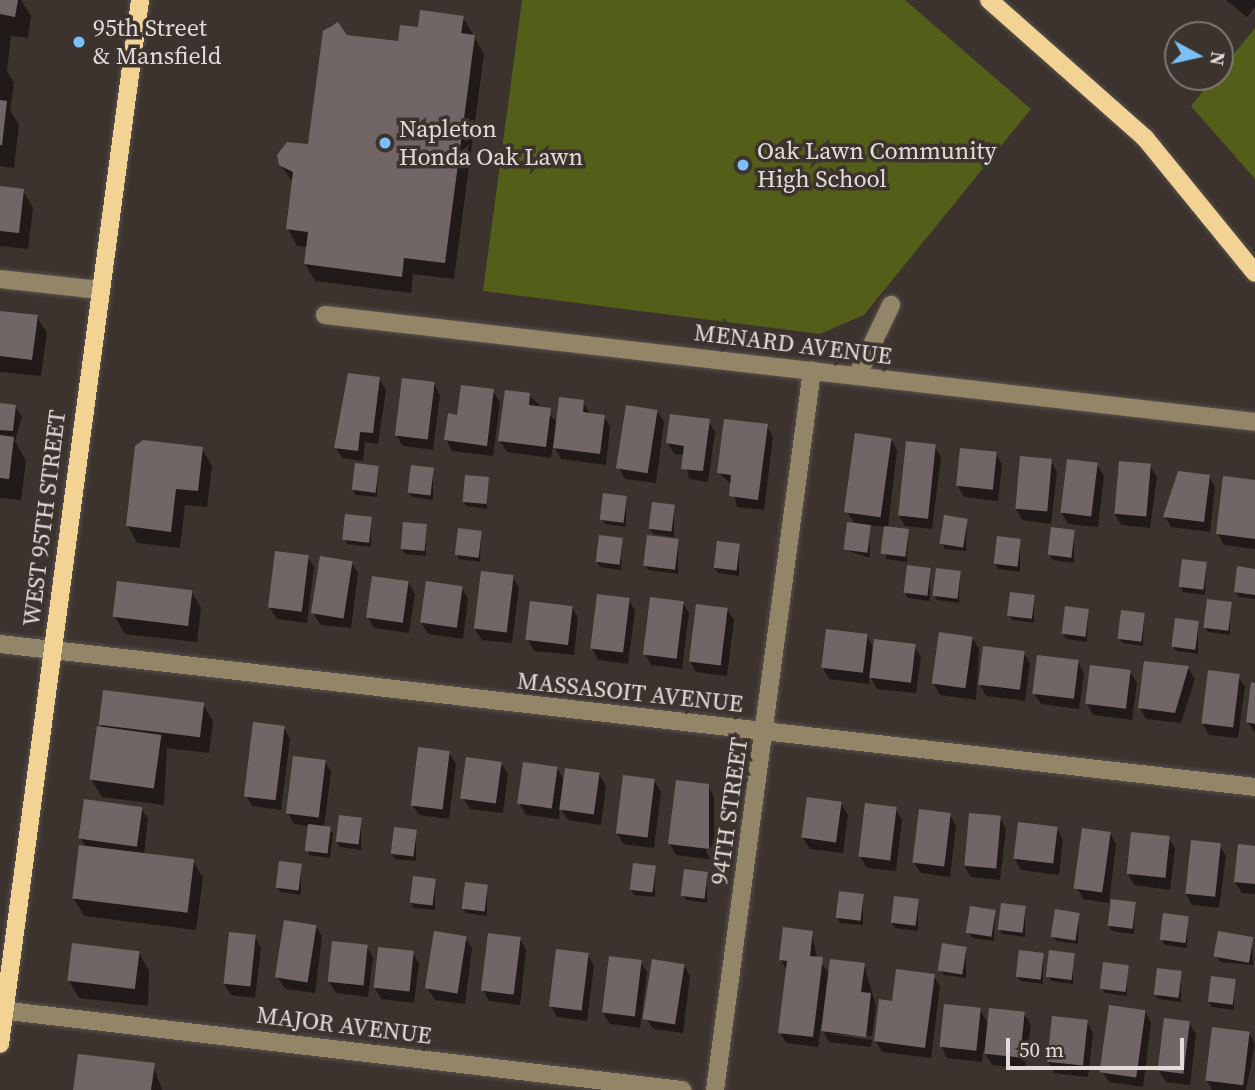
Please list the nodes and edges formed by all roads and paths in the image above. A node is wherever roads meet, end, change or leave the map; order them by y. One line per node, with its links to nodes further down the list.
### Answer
1 (140, 0): 5 (main road, WEST 95TH STREET)
2 (989, 0): 3 (main road)
3 (1255, 273)
4 (0, 279): 5 (street)
5 (99, 290): 12 (main road, WEST 95TH STREET)
6 (891, 305): 9 (street)
7 (325, 315): 8 (street, MENARD AVENUE)
8 (812, 371): 9 (street, MENARD AVENUE); 13 (street, 94TH STREET)
9 (857, 376): 10 (street, MENARD AVENUE)
10 (1255, 422)
11 (0, 644): 12 (street, MASSASOIT AVENUE)
12 (52, 650): 13 (street, MASSASOIT AVENUE); 15 (main road, WEST 95TH STREET)
13 (765, 731): 14 (street, MASSASOIT AVENUE); 18 (street, 94TH STREET)
14 (1255, 787)
15 (2, 1010): 16 (main road, WEST 95TH STREET); 17 (street, MAJOR AVENUE)
16 (0, 1044)
17 (682, 1090)
18 (715, 1090)

